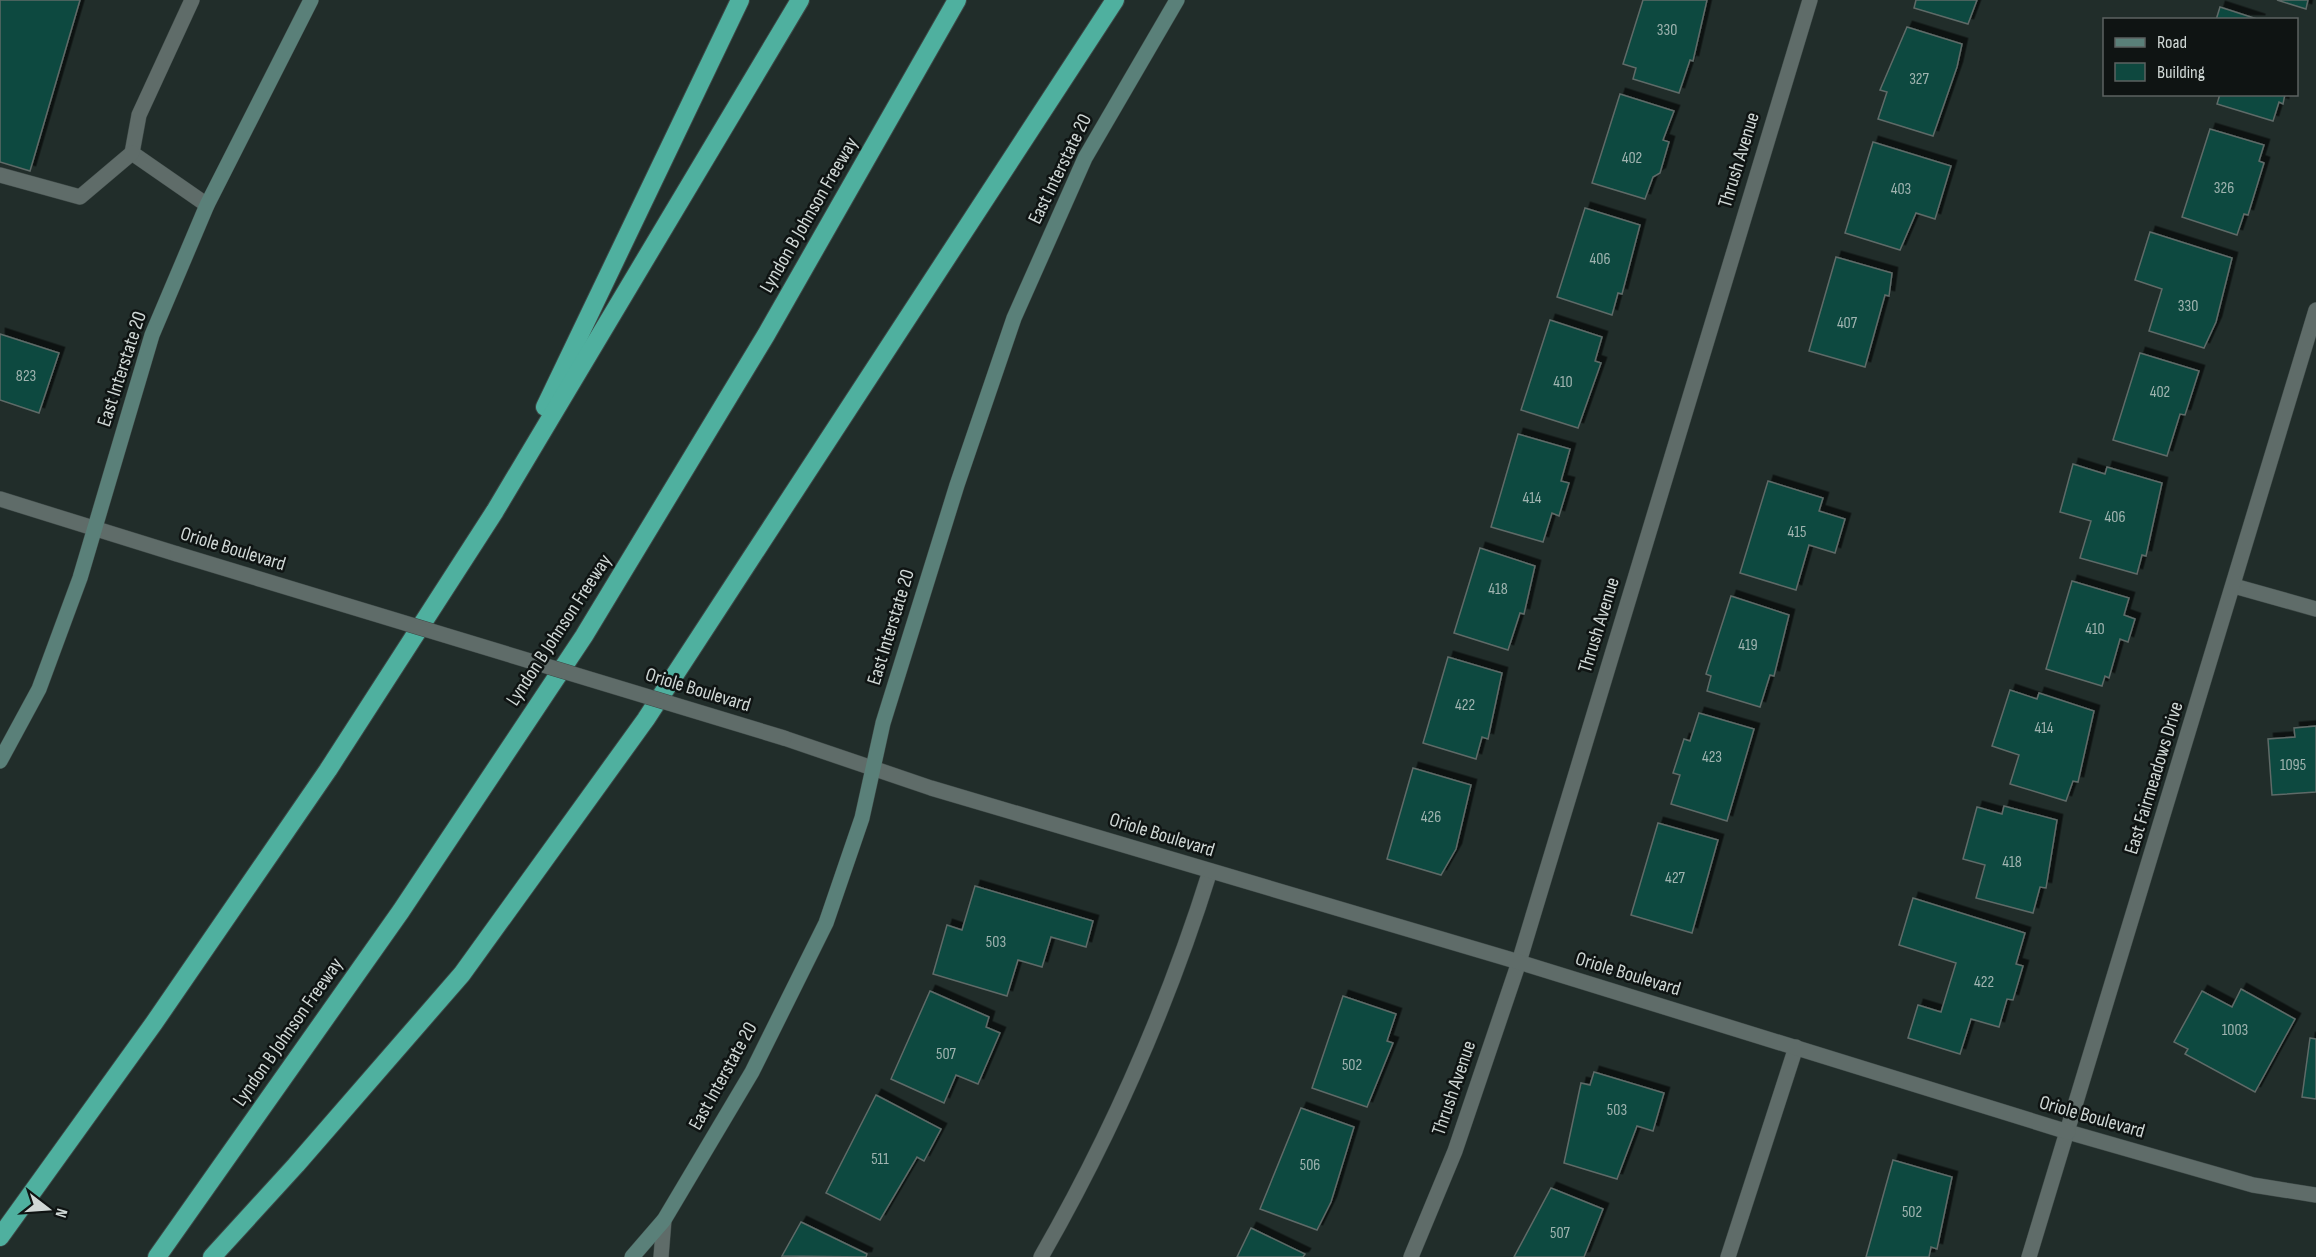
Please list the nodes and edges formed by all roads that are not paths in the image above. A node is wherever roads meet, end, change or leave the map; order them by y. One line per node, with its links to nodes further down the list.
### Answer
1 (192, 0): 9 (street)
2 (311, 0): 11 (main road, East Interstate 20)
3 (740, 0): 14 (highway)
4 (800, 0): 14 (highway)
5 (957, 0): 27 (highway, Lyndon B Johnson Freeway)
6 (1115, 0): 28 (highway)
7 (1177, 0): 19 (main road, East Interstate 20)
8 (1809, 0): 21 (street, Thrush Avenue)
9 (132, 153): 10 (street); 11 (street)
10 (0, 174)
11 (207, 205): 15 (main road, East Interstate 20)
12 (2316, 310): 16 (street, East Fairmeadows Drive)
13 (0, 499): 15 (street, Oriole Boulevard)
14 (495, 511): 26 (highway)
15 (95, 528): 18 (main road, East Interstate 20); 19 (street, Oriole Boulevard, bridge)
16 (2234, 586): 17 (street); 23 (street, East Fairmeadows Drive)
17 (2316, 609)
18 (0, 761)
19 (874, 768): 20 (street, Oriole Boulevard); 25 (main road, East Interstate 20)
20 (1210, 871): 21 (street, Oriole Boulevard); 31 (street)
21 (1519, 962): 22 (street, Oriole Boulevard); 32 (street, Thrush Avenue)
22 (1796, 1047): 23 (street, Oriole Boulevard); 33 (street)
23 (2068, 1132): 24 (street, Oriole Boulevard); 34 (street, East Fairmeadows Drive)
24 (2316, 1196)
25 (664, 1220): 29 (main road, East Interstate 20); 30 (street)
26 (0, 1238)
27 (157, 1257)
28 (212, 1257)
29 (632, 1257)
30 (661, 1257)
31 (1041, 1257)
32 (1411, 1257)
33 (1728, 1257)
34 (2029, 1257)

